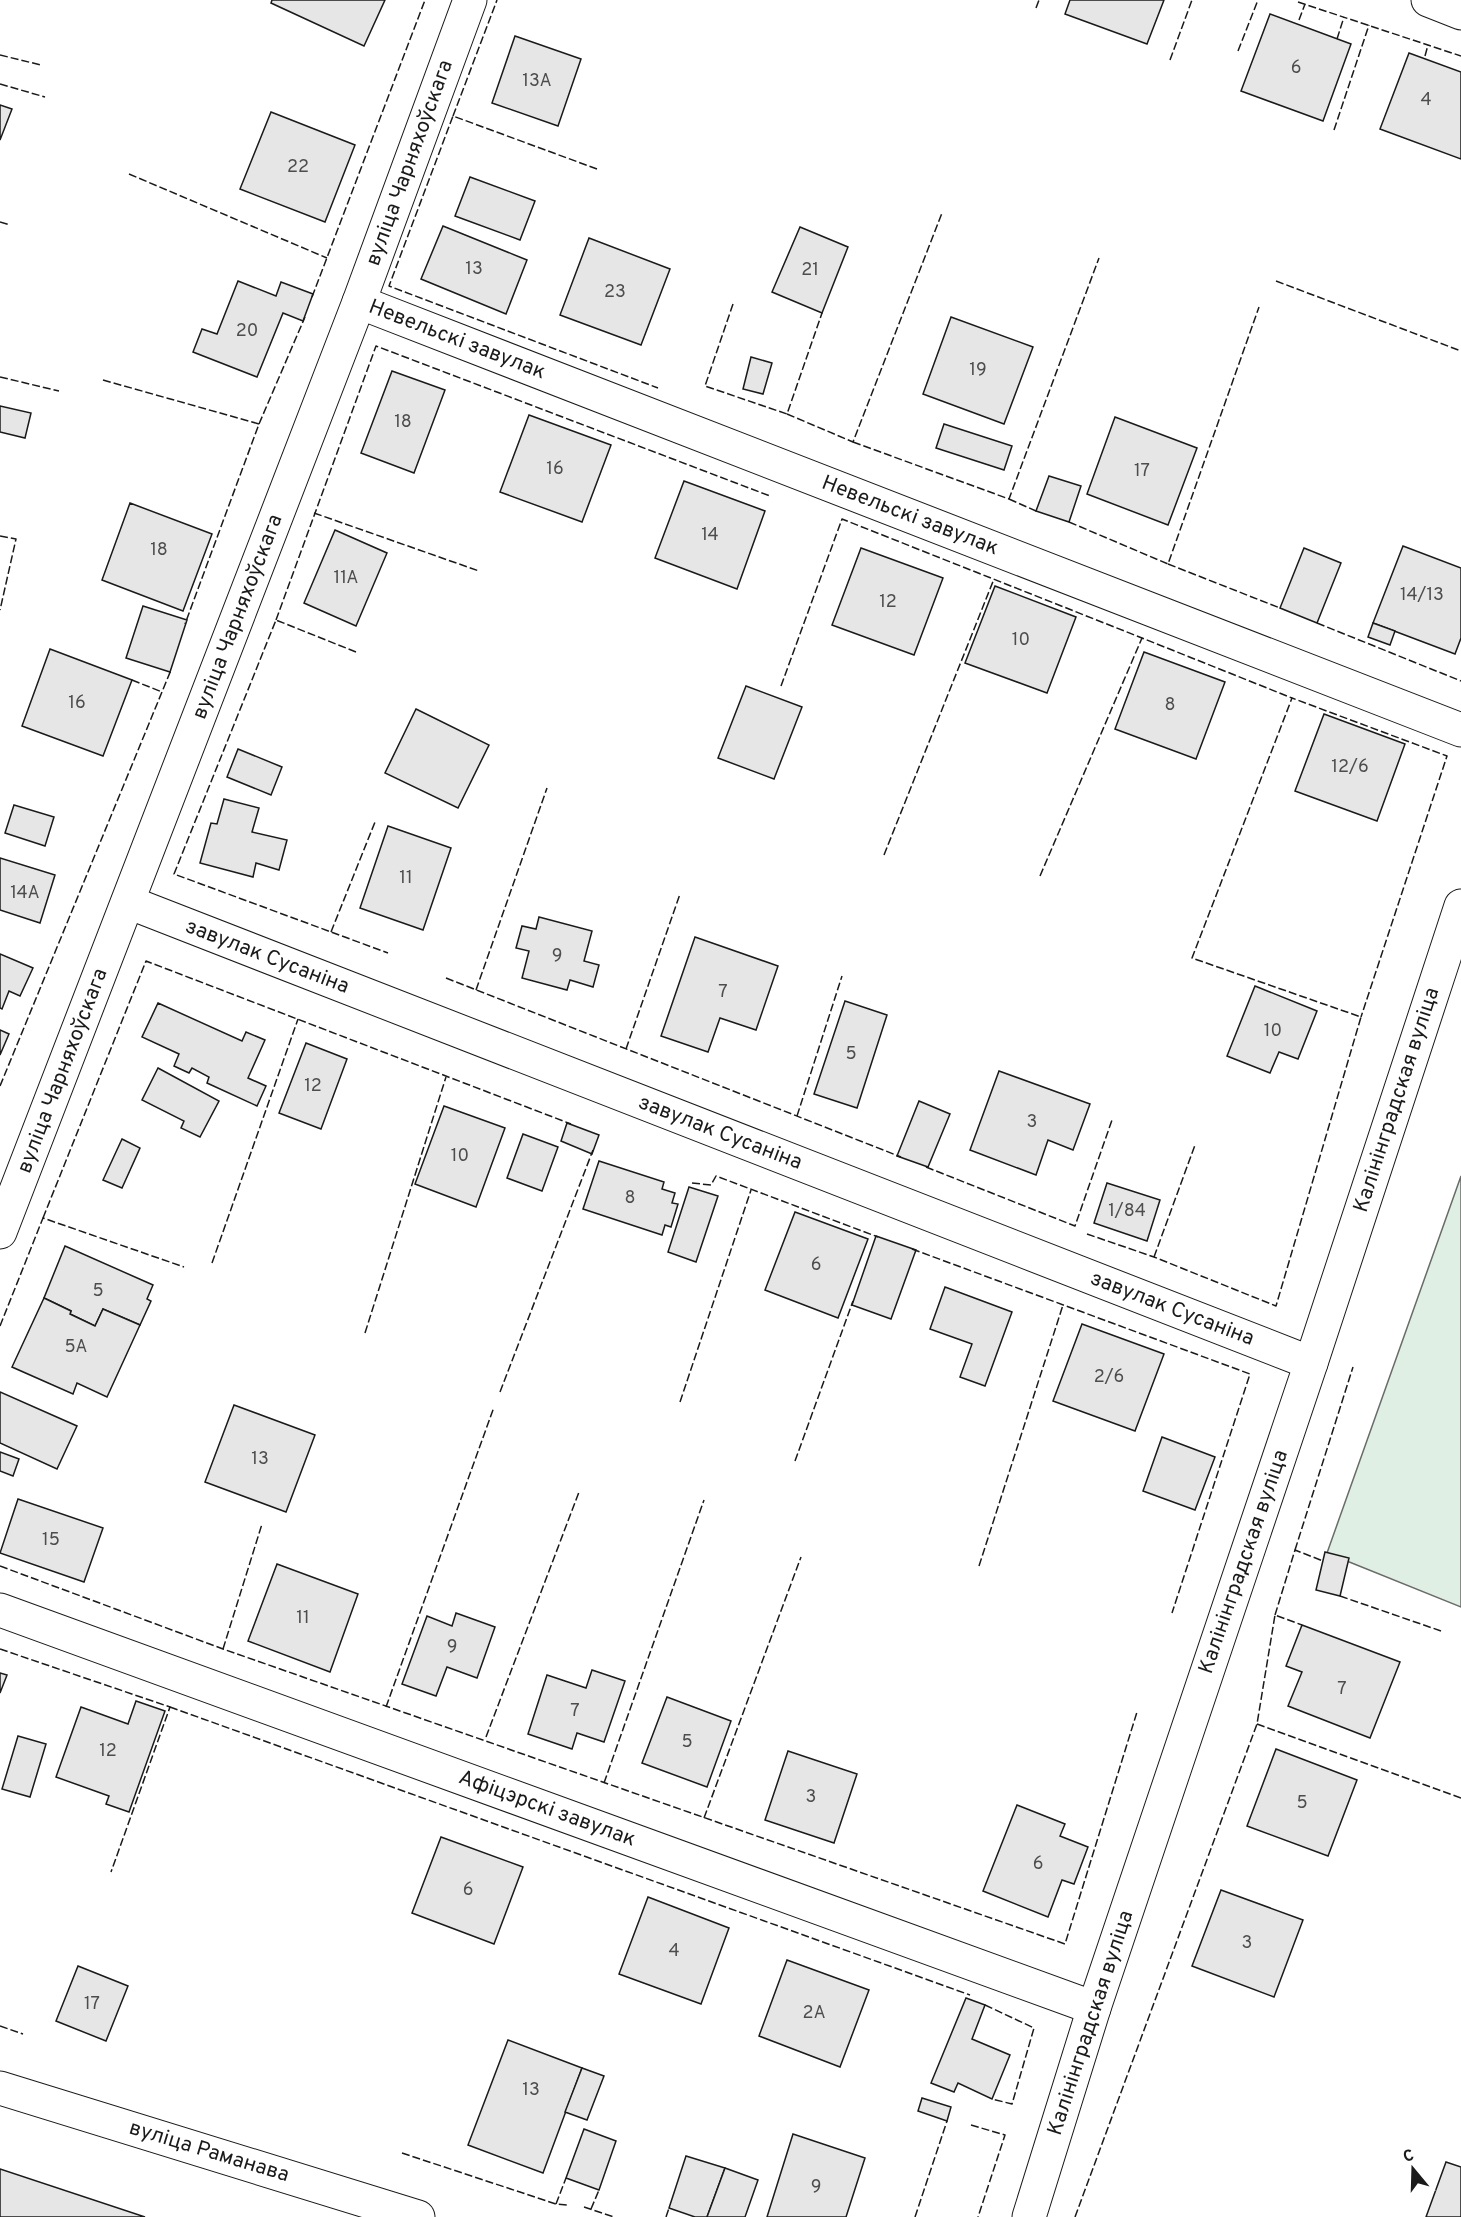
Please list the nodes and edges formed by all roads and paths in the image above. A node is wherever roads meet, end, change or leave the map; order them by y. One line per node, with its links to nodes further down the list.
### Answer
1 (470, 0): 4 (street, вуліца Чарняхоўскага)
2 (1428, 0): 3 (street)
3 (1461, 13)
4 (359, 302): 5 (street, Невельскі завулак); 6 (street, вуліца Чарняхоўскага)
5 (1461, 730)
6 (128, 902): 8 (street, вуліца Чарняхоўскага); 9 (street, завулак Сусаніна)
7 (1461, 906): 9 (street, Калінінградская вуліца)
8 (0, 1232)
9 (1311, 1363): 11 (street, Калінінградская вуліца)
10 (0, 1610): 11 (street, Афіцэрскі завулак)
11 (1094, 2008): 14 (street, Калінінградская вуліца)
12 (0, 2088): 13 (street, вуліца Раманава)
13 (418, 2217)
14 (1029, 2217)

